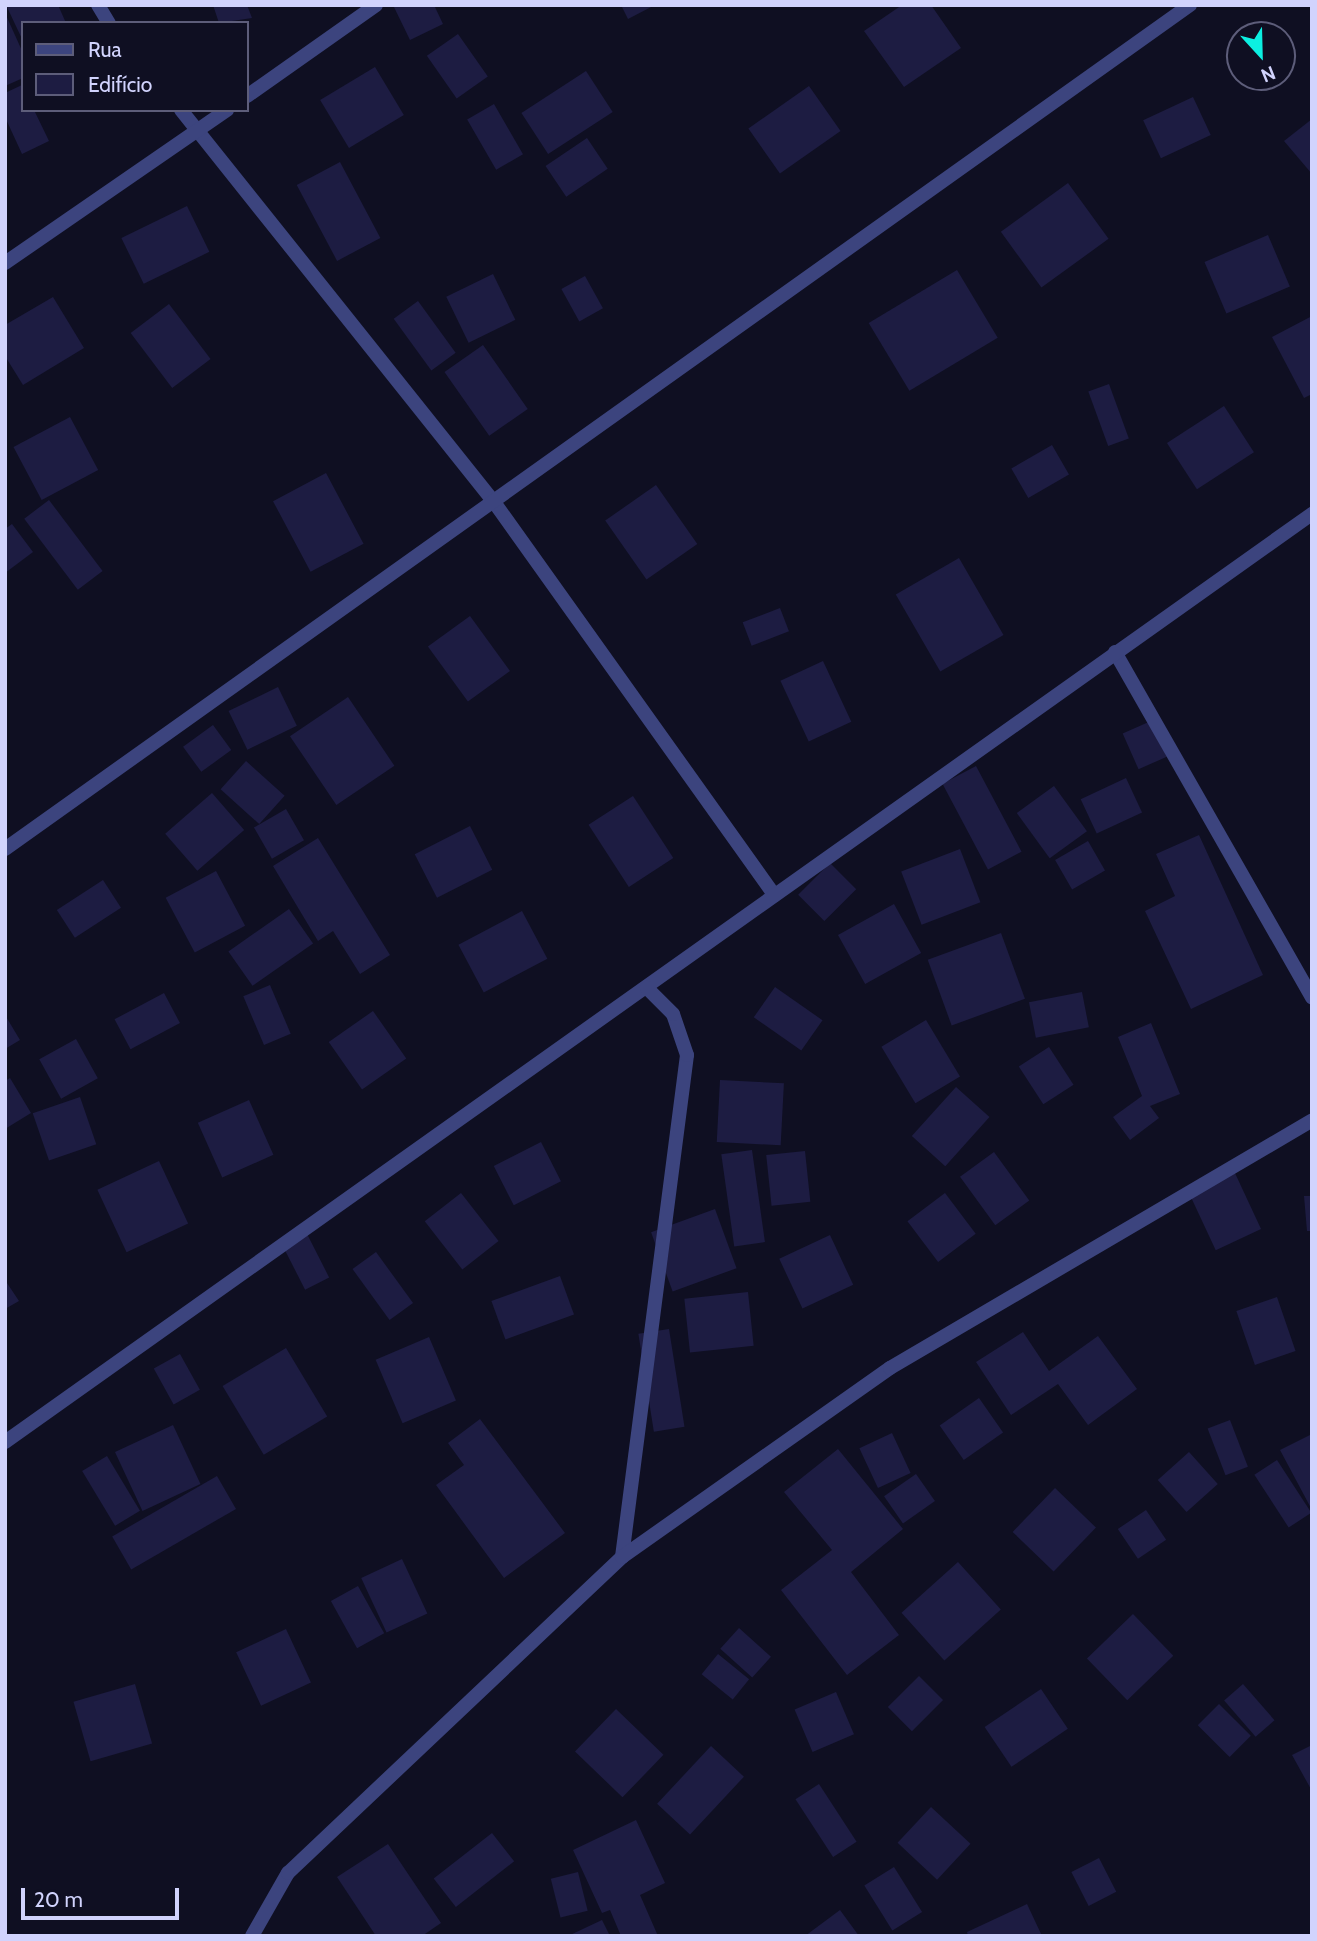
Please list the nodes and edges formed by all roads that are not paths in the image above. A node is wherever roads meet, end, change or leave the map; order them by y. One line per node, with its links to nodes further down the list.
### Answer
1 (98, 5): 4 (street)
2 (376, 5): 5 (street)
3 (1190, 5): 10 (street)
4 (107, 21)
5 (248, 95)
6 (183, 112): 8 (street)
7 (224, 112): 8 (street)
8 (198, 131): 9 (street); 10 (street)
9 (5, 262)
10 (494, 502): 13 (street); 14 (street)
11 (1312, 514): 12 (street)
12 (1115, 652): 14 (street); 16 (street)
13 (5, 849)
14 (774, 895): 15 (street)
15 (647, 988): 18 (street); 19 (street)
16 (1312, 998)
17 (1312, 1120): 19 (street)
18 (5, 1442)
19 (622, 1557): 20 (street)
20 (252, 1936)

